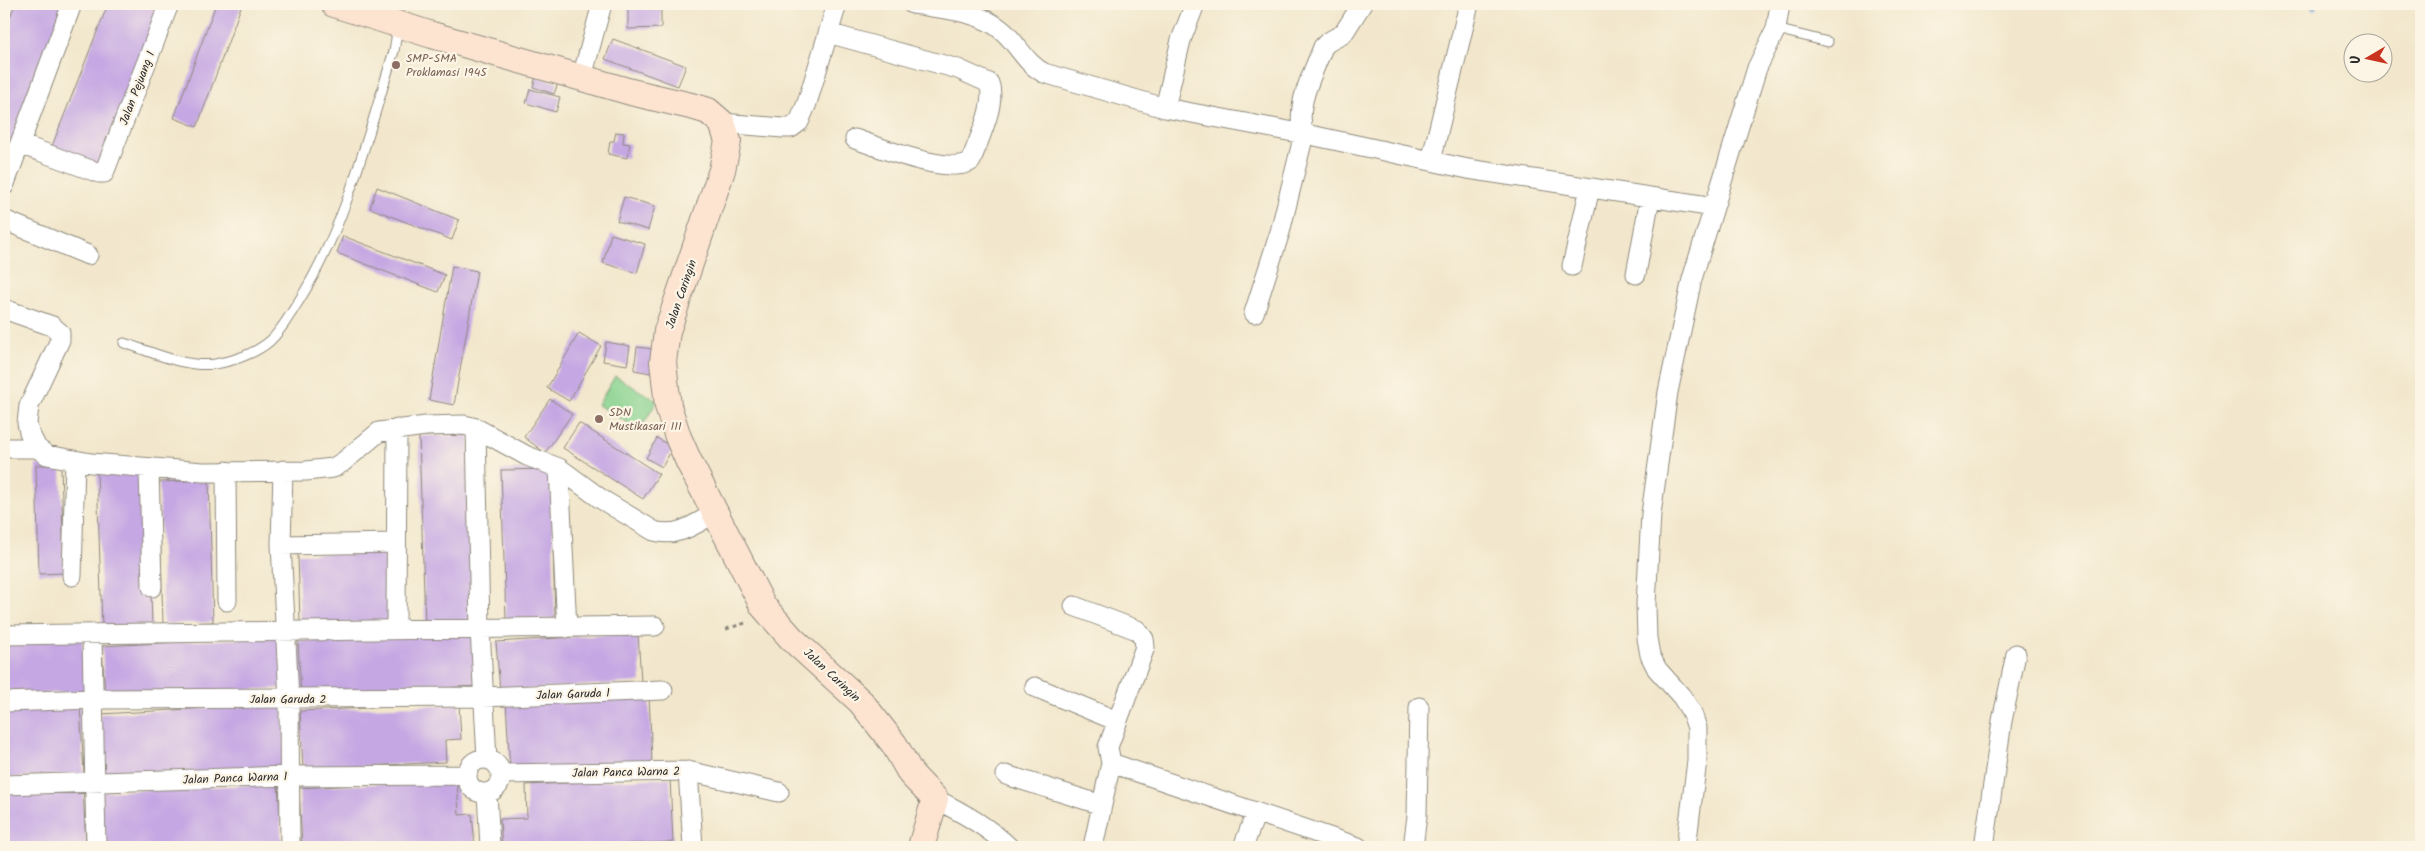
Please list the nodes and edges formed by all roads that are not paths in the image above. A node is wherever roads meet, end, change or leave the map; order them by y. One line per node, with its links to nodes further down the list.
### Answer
1 (72, 4): 20 (street)
2 (169, 4): 20 (street, Jalan Pejuang I)
3 (334, 4): 11 (street)
4 (602, 4): 15 (street)
5 (837, 4): 13 (street)
6 (912, 4): 16 (street)
7 (1195, 4): 16 (street)
8 (1362, 4): 18 (street)
9 (1469, 4): 21 (street)
10 (1780, 4): 12 (street)
11 (398, 24): 15 (street); 32 (lane)
12 (1776, 29): 14 (lane); 25 (street)
13 (828, 33): 17 (street); 19 (street)
14 (1828, 42)
15 (582, 77): 17 (street)
16 (1165, 108): 18 (street)
17 (722, 123): 42 (street, Jalan Caringin)
18 (1304, 134): 21 (street); 31 (street)
19 (854, 139)
20 (20, 144): 22 (street)
21 (1432, 161): 23 (street)
22 (4, 186)
23 (1590, 188): 24 (street); 28 (street)
24 (1650, 198): 25 (street); 29 (street)
25 (1714, 207): 90 (street)
26 (4, 220): 27 (street)
27 (88, 255)
28 (1572, 266)
29 (1636, 274)
30 (4, 309): 36 (street)
31 (1254, 313)
32 (124, 343)
33 (476, 428): 34 (street); 39 (street); 52 (street)
34 (398, 429): 40 (street); 43 (street)
35 (4, 448): 36 (street)
36 (37, 448): 37 (street)
37 (75, 460): 38 (street); 45 (street)
38 (149, 468): 41 (street); 46 (street)
39 (559, 468): 42 (street); 51 (street)
40 (282, 470): 41 (street); 44 (street)
41 (226, 472): 47 (street)
42 (715, 513): 76 (street, Jalan Caringin)
43 (396, 543): 44 (street); 50 (street)
44 (281, 545): 53 (street)
45 (72, 576)
46 (152, 587)
47 (227, 601)
48 (1074, 606): 64 (street)
49 (655, 626): 51 (street)
50 (396, 628): 52 (street); 53 (street)
51 (567, 628): 52 (street)
52 (480, 629): 59 (street)
53 (285, 631): 54 (street); 61 (street)
54 (92, 634): 55 (street); 60 (street)
55 (4, 635)
56 (2016, 654): 91 (street)
57 (1035, 687): 64 (street)
58 (663, 690): 59 (street, Jalan Garuda 1)
59 (483, 697): 61 (street, Jalan Garuda 2); 65 (street)
60 (93, 699): 61 (street, Jalan Garuda 2); 62 (street, Jalan Garuda 2); 72 (street)
61 (288, 699): 70 (street)
62 (4, 702)
63 (1419, 707): 89 (street)
64 (1118, 720): 66 (street)
65 (487, 759): 68 (street); 71 (street)
66 (1111, 764): 77 (street); 78 (street)
67 (688, 771): 68 (street, Jalan Panca Warna 2); 74 (street, Jalan Panca Warna 2); 83 (street)
68 (501, 774): 75 (street)
69 (1006, 775): 77 (street)
70 (290, 776): 71 (street, Jalan Panca Warna 1); 72 (street, Jalan Panca Warna 1); 81 (street)
71 (466, 776): 75 (street)
72 (94, 782): 73 (street, Jalan Panca Warna 1); 80 (street)
73 (4, 785)
74 (779, 792)
75 (487, 793): 82 (street)
76 (935, 798): 84 (street); 85 (street)
77 (1102, 805): 86 (street)
78 (1256, 813): 79 (street); 87 (street)
79 (1327, 843): 88 (street)
80 (96, 847)
81 (290, 847)
82 (490, 847)
83 (693, 847)
84 (921, 847)
85 (1009, 847)
86 (1093, 847)
87 (1243, 847)
88 (1358, 847)
89 (1413, 847)
90 (1686, 847)
91 (1984, 847)

